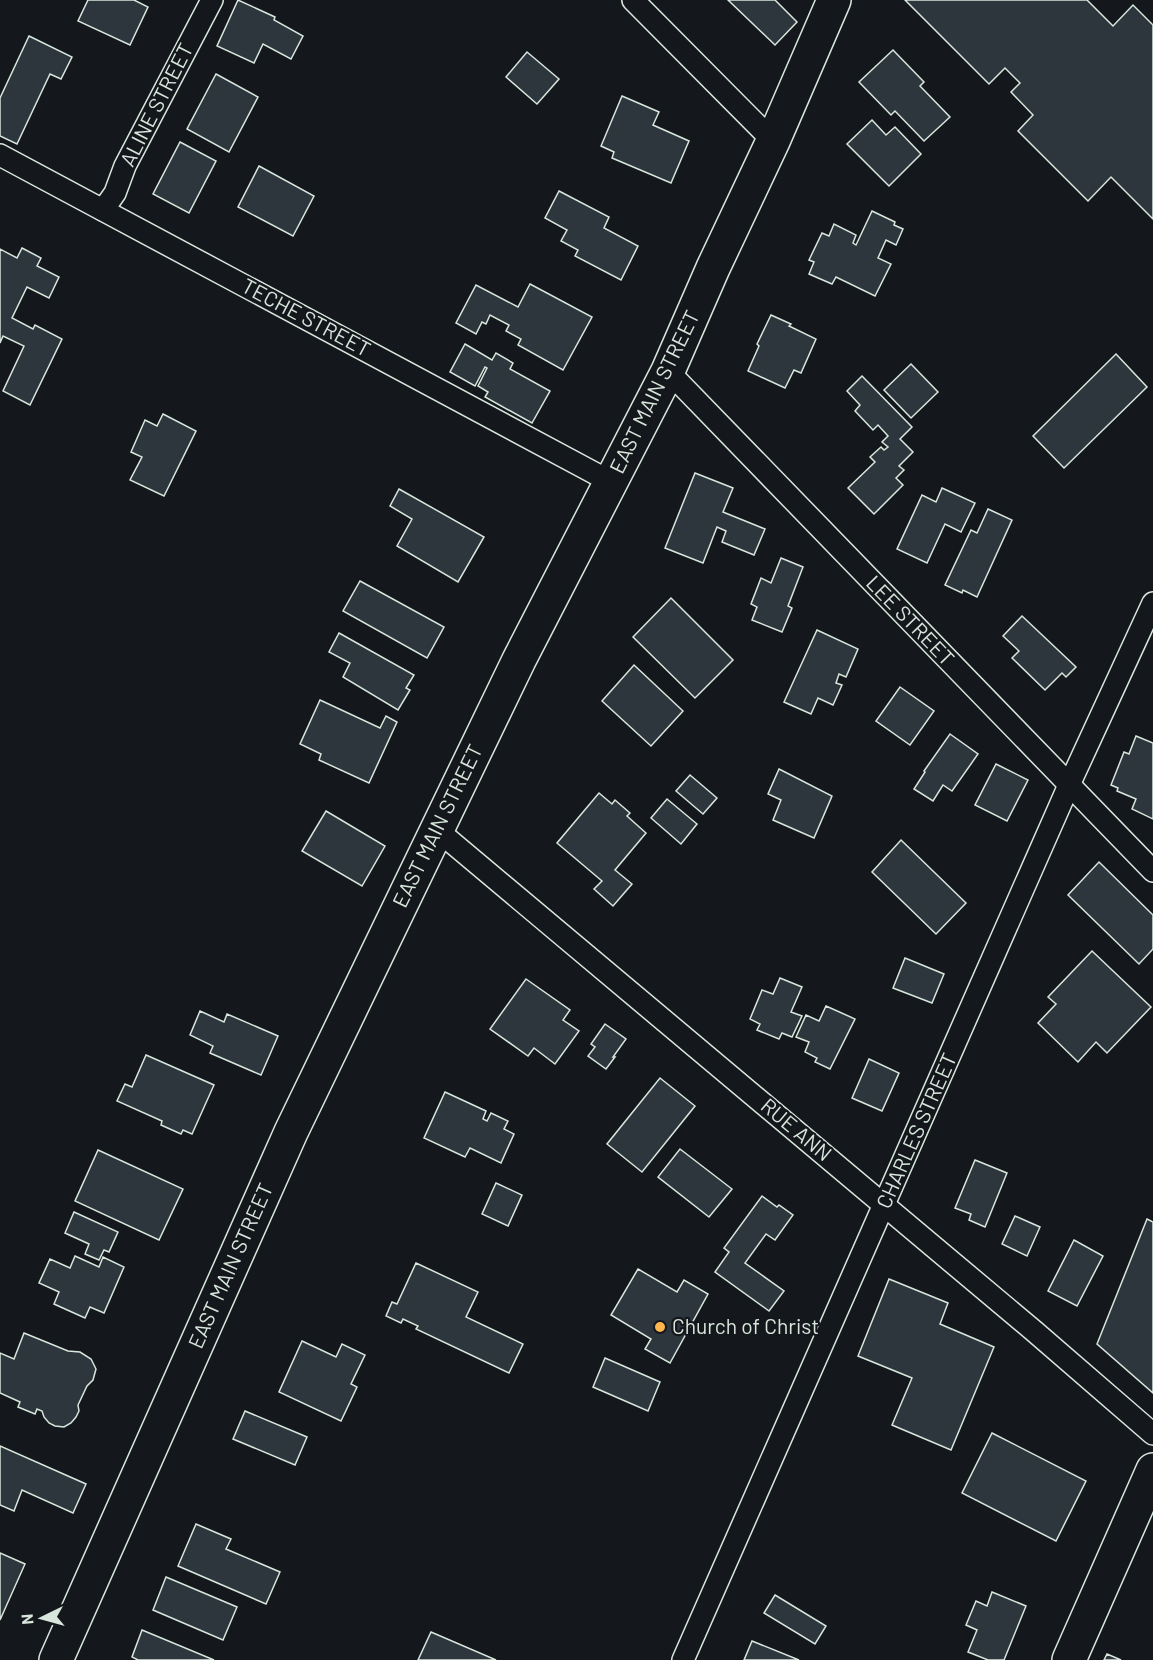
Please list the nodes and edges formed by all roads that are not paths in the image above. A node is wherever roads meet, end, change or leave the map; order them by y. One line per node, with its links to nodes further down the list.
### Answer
1 (212, 0): 6 (street, ALINE STREET)
2 (633, 0): 4 (street)
3 (834, 0): 4 (main road, EAST MAIN STREET)
4 (773, 141): 7 (main road, EAST MAIN STREET)
5 (0, 155): 6 (street, TECHE STREET)
6 (103, 210): 8 (street, TECHE STREET)
7 (668, 371): 8 (main road, EAST MAIN STREET); 10 (street, LEE STREET)
8 (611, 482): 11 (main road, EAST MAIN STREET)
9 (1153, 603): 10 (street, CHARLES STREET)
10 (1069, 785): 12 (street, LEE STREET); 13 (street, CHARLES STREET)
11 (436, 829): 13 (street, RUE ANN); 16 (main road, EAST MAIN STREET)
12 (1153, 871)
13 (884, 1205): 14 (street, RUE ANN); 17 (street, CHARLES STREET)
14 (1153, 1434)
15 (1153, 1470): 18 (main road)
16 (56, 1660)
17 (683, 1660)
18 (1069, 1660)

